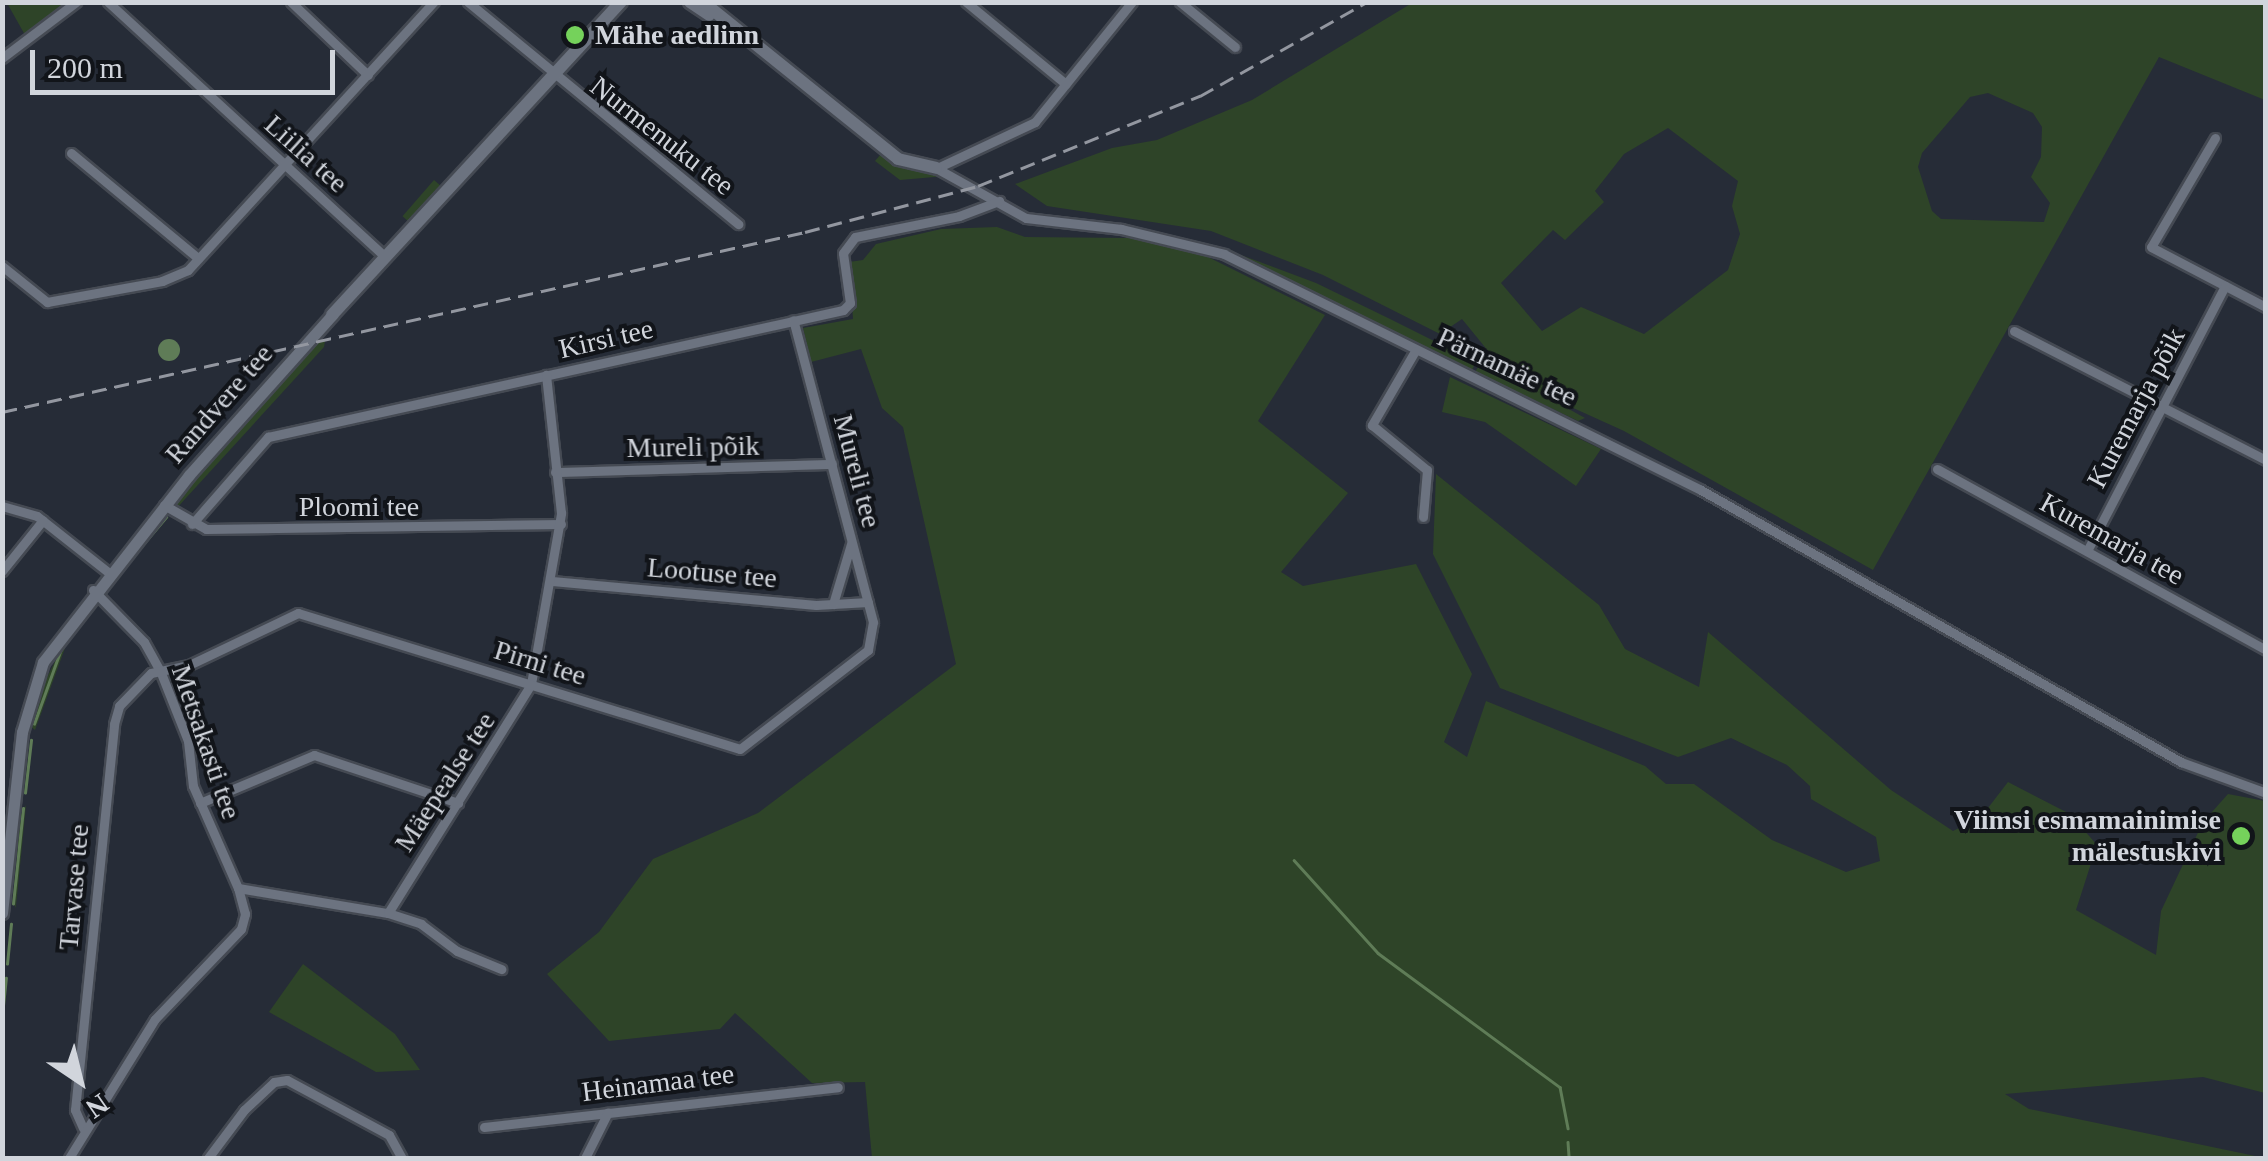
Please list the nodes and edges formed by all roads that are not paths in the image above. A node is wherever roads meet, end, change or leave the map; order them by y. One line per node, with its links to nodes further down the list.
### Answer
1 (76, 2): 14 (street)
2 (108, 2): 20 (street, Liilia tee)
3 (291, 2): 15 (street)
4 (434, 2): 15 (street)
5 (468, 2): 16 (street, Nurmenuku tee)
6 (621, 2): 16 (main road, Randvere tee)
7 (690, 2): 12 (main road, Pärnamäe tee)
8 (703, 2): 12 (main road, Pärnamäe tee)
9 (966, 2): 17 (street)
10 (1132, 2): 17 (street)
11 (1180, 2): 13 (street)
12 (725, 22): 21 (main road, Pärnamäe tee)
13 (1235, 47)
14 (2, 58)
15 (368, 74): 20 (street)
16 (552, 77): 23 (street, Nurmenuku tee); 24 (main road, Randvere tee)
17 (1066, 84): 21 (street)
18 (2215, 138): 27 (street)
19 (71, 153): 25 (street)
20 (284, 164): 24 (street, Liilia tee); 25 (street)
21 (936, 168): 22 (street, Pärnamäe tee)
22 (999, 201): 30 (street, Kirsi tee); 32 (street, Pärnamäe tee)
23 (738, 224)
24 (385, 257): 29 (main road, Randvere tee)
25 (198, 258): 26 (street)
26 (2, 266)
27 (2225, 286): 28 (street); 34 (street, Kuremarja põik)
28 (2266, 307)
29 (332, 315): 39 (street, Randvere tee)
30 (793, 320): 33 (street, Kirsi tee); 36 (street, Mureli tee)
31 (2014, 331): 34 (street)
32 (1415, 351): 41 (street); 57 (street, Pärnamäe tee)
33 (546, 375): 38 (street, Mäepealse tee); 43 (street, Kirsi tee)
34 (2163, 407): 35 (street); 46 (street, Kuremarja põik)
35 (2266, 460)
36 (832, 464): 38 (street, Mureli põik); 45 (street, Mureli tee)
37 (1938, 468): 46 (street, Kuremarja tee)
38 (555, 472): 44 (street, Mäepealse tee)
39 (164, 505): 43 (street); 48 (street, Randvere tee)
40 (2, 506): 42 (street)
41 (1423, 517)
42 (43, 520): 47 (street); 48 (street)
43 (192, 524): 44 (street, Ploomi tee)
44 (560, 524): 49 (street, Mäepealse tee)
45 (852, 541): 51 (street, Mureli tee); 52 (street)
46 (2087, 551): 54 (street, Kuremarja tee)
47 (2, 571)
48 (108, 572): 50 (street, Randvere tee)
49 (552, 580): 52 (street, Lootuse tee); 56 (street, Mäepealse tee)
50 (93, 590): 55 (street, Metsakasti tee); 61 (street, Randvere tee)
51 (868, 602): 52 (street, Lootuse tee); 53 (street, Mureli tee)
52 (833, 604)
53 (874, 634): 56 (street, Pirni tee)
54 (2266, 650)
55 (161, 674): 56 (street, Pirni tee); 58 (street, Metsakasti tee); 67 (street, Tarvase tee)
56 (530, 684): 59 (street, Mäepealse tee)
57 (2266, 793)
58 (200, 803): 59 (street); 60 (street, Metsakasti tee)
59 (458, 803): 62 (street, Mäepealse tee)
60 (238, 888): 62 (street); 67 (street)
61 (2, 913)
62 (388, 913): 63 (street)
63 (501, 968)
64 (838, 1087): 65 (street, Heinamaa tee)
65 (608, 1112): 66 (street, Heinamaa tee); 71 (street)
66 (484, 1127)
67 (83, 1128): 68 (street)
68 (69, 1158)
69 (208, 1158): 70 (street)
70 (402, 1158)
71 (585, 1158)

